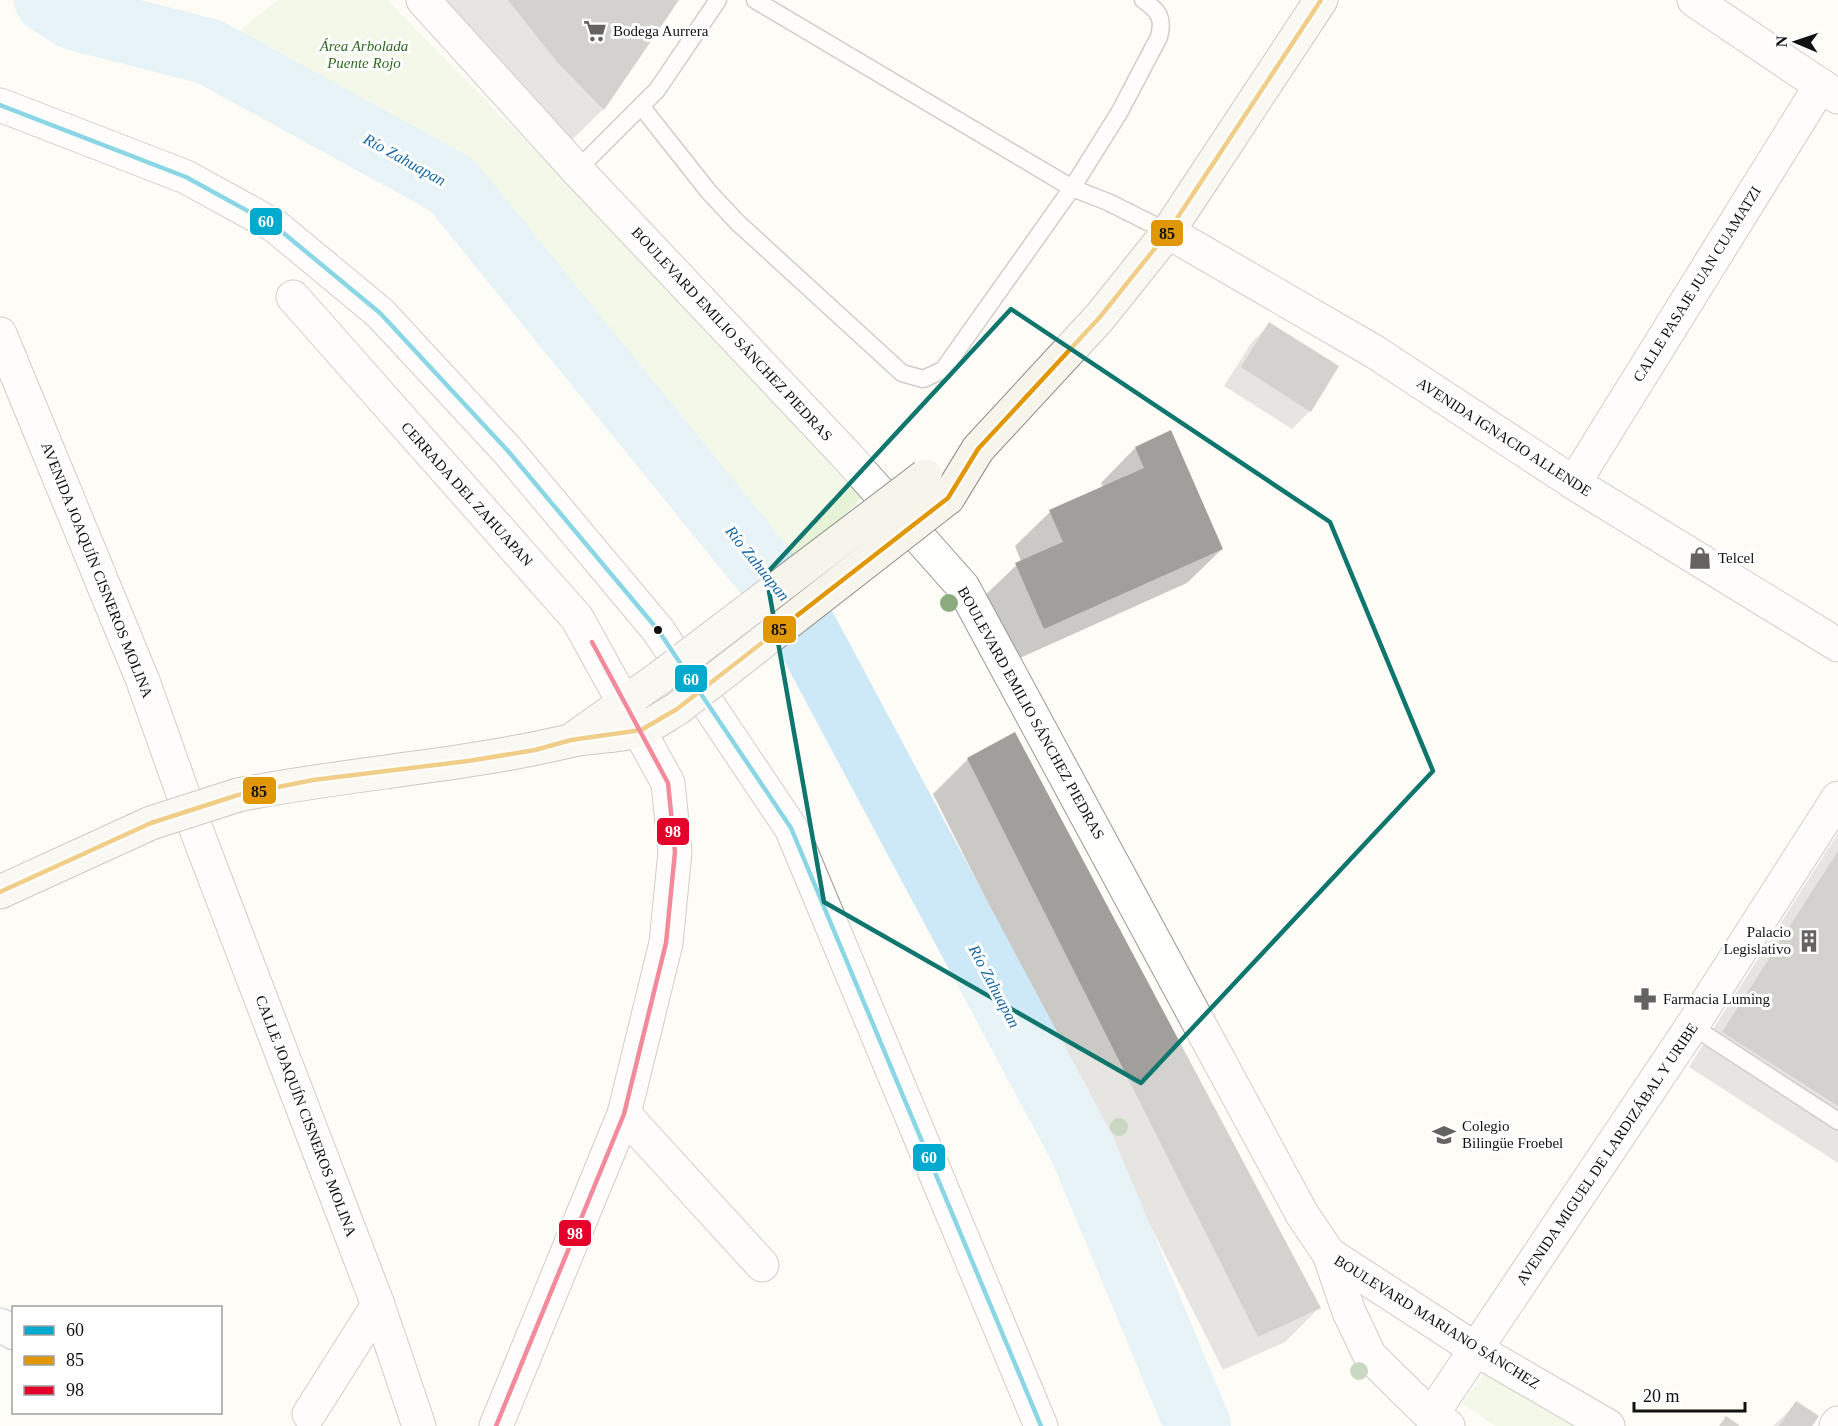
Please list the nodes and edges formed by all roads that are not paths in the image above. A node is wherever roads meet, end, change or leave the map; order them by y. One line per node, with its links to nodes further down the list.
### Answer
1 (423, 0): 10 (street, BOULEVARD EMILIO SÁNCHEZ PIEDRAS)
2 (718, 0): 9 (lane)
3 (755, 0): 11 (lane)
4 (1143, 0): 11 (lane)
5 (1320, 0): 12 (main road)
6 (1694, 0): 7 (street)
7 (1829, 91): 16 (street, CALLE PASAJE JUAN CUAMATZI)
8 (0, 105): 33 (street)
9 (641, 106): 10 (lane); 11 (lane)
10 (577, 170): 25 (street, BOULEVARD EMILIO SÁNCHEZ PIEDRAS)
11 (1072, 188): 12 (lane)
12 (1168, 232): 15 (main road); 16 (street, AVENIDA IGNACIO ALLENDE)
13 (293, 297): 18 (street, CERRADA DEL ZAHUAPAN)
14 (0, 334): 20 (street, AVENIDA JOAQUÍN CISNEROS MOLINA)
15 (978, 449): 18 (main road, bridge); 18 (main road, bridge)
16 (1574, 483): 17 (street, AVENIDA IGNACIO ALLENDE)
17 (1838, 645)
18 (633, 716): 21 (main road, bridge); 23 (street, CERRADA DEL ZAHUAPAN)
19 (1838, 798): 22 (street, AVENIDA MIGUEL DE LARDIZÁBAL Y URIBE)
20 (188, 808): 27 (street, CALLE JOAQUÍN CISNEROS MOLINA)
21 (0, 892)
22 (1692, 1026): 24 (lane); 28 (street, AVENIDA MIGUEL DE LARDIZÁBAL Y URIBE)
23 (624, 1114): 26 (street); 32 (street, CERRADA DEL ZAHUAPAN)
24 (1838, 1121)
25 (1329, 1254): 28 (street, BOULEVARD MARIANO SÁNCHEZ); 30 (street, BOULEVARD MARIANO SÁNCHEZ)
26 (762, 1265)
27 (378, 1305): 29 (street); 31 (street, CALLE JOAQUÍN CISNEROS MOLINA)
28 (1477, 1350): 30 (street, AVENIDA MIGUEL DE LARDIZÁBAL Y URIBE); 34 (street, BOULEVARD MARIANO SÁNCHEZ)
29 (309, 1414)
30 (1439, 1421)
31 (419, 1426)
32 (496, 1426)
33 (1041, 1426)
34 (1608, 1426)

